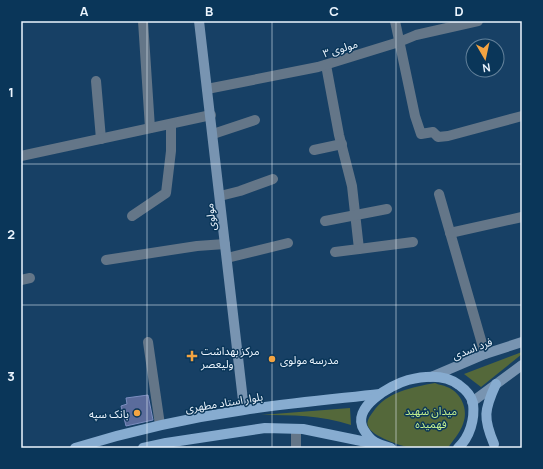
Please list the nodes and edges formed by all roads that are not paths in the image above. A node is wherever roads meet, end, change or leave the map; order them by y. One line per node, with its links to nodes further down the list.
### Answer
1 (143, 21): 13 (street)
2 (199, 21): 8 (street, مولوی)
3 (395, 21): 5 (street)
4 (478, 21): 5 (street, مولوی ۳)
5 (399, 42): 6 (street, مولوی ۳); 10 (street)
6 (326, 65): 8 (street, مولوی ۳); 16 (street)
7 (96, 82): 15 (street)
8 (207, 89): 9 (street, مولوی)
9 (210, 115): 12 (street); 14 (street, مولوی)
10 (522, 116)
11 (255, 120): 14 (street)
12 (171, 124): 13 (street); 24 (street)
13 (150, 128): 15 (street)
14 (212, 134): 21 (street, مولوی)
15 (101, 139): 18 (street)
16 (342, 144): 17 (street); 23 (street)
17 (314, 150)
18 (21, 155)
19 (273, 179): 21 (street)
20 (439, 194): 27 (street)
21 (220, 196): 30 (street, مولوی)
22 (387, 209): 23 (street)
23 (355, 215): 26 (street); 31 (street)
24 (132, 216)
25 (522, 217): 27 (street)
26 (325, 221)
27 (450, 233): 37 (street)
28 (413, 242): 31 (street)
29 (288, 243): 33 (street)
30 (225, 244): 33 (street, مولوی); 34 (street)
31 (359, 249): 32 (street)
32 (335, 252)
33 (227, 258): 43 (street, مولوی)
34 (106, 260)
35 (148, 342): 45 (street)
36 (522, 342): 37 (street, فرد اسدی)
37 (485, 354): 39 (street, فرد اسدی)
38 (522, 365): 40 (street)
39 (431, 377): 41 (main road); 42 (main road)
40 (496, 384): 42 (street); 48 (main road)
41 (380, 394): 43 (main road, بلوار استاد مطهری); 47 (main road)
42 (472, 402): 44 (main road)
43 (244, 410): 45 (main road, بلوار استاد مطهری)
44 (474, 420): 48 (main road); 53 (main road)
45 (160, 425): 49 (main road, بلوار استاد مطهری)
46 (296, 429): 47 (main road); 50 (main road); 51 (street)
47 (376, 444): 52 (main road)
48 (495, 446)
49 (75, 448)
50 (143, 448)
51 (296, 448)
52 (391, 448)
53 (458, 448)

